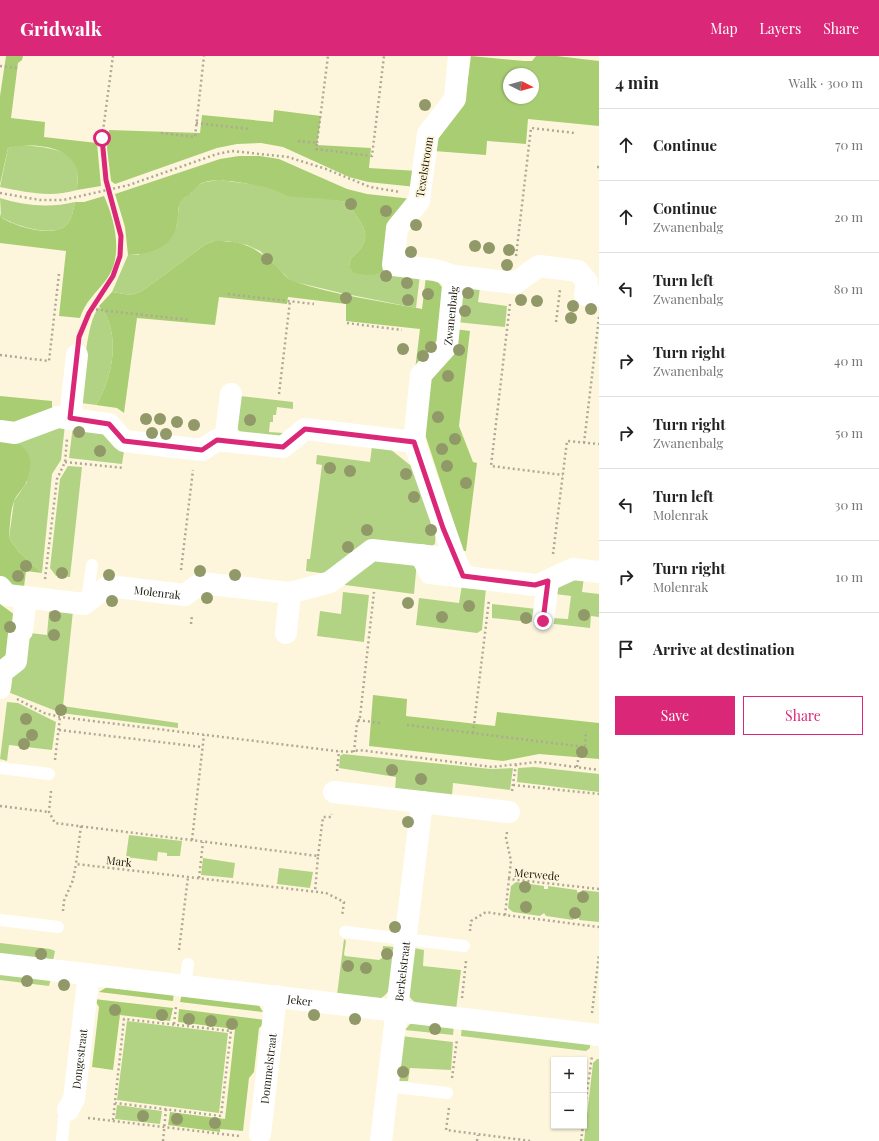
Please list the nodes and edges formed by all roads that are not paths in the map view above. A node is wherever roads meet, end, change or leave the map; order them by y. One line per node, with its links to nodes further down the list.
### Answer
1 (459, 56): 2 (street, Texelstroom)
2 (454, 276): 3 (street); 9 (street, Zwanenbalg)
3 (599, 296)
4 (77, 355): 6 (street)
5 (231, 394): 8 (street)
6 (69, 426): 7 (street); 8 (street)
7 (0, 431)
8 (225, 441): 9 (street)
9 (414, 442): 11 (street, Zwanenbalg)
10 (92, 565): 17 (lane)
11 (459, 568): 13 (street, Molenrak); 15 (street, Molenrak)
12 (599, 572): 13 (street, Molenrak)
13 (548, 581): 18 (street)
14 (0, 587): 16 (street)
15 (290, 593): 17 (street, Molenrak); 19 (street)
16 (26, 598): 17 (street); 20 (street)
17 (87, 602)
18 (543, 621)
19 (286, 633)
20 (7, 693)
21 (0, 768): 22 (lane)
22 (52, 770)
23 (334, 793): 24 (street)
24 (422, 802): 25 (street); 29 (street, Berkelstraat)
25 (509, 811)
26 (0, 920): 27 (lane)
27 (58, 927)
28 (345, 932): 29 (lane)
29 (405, 940): 30 (lane); 36 (street, Berkelstraat)
30 (465, 952)
31 (0, 964): 33 (street, Jeker)
32 (188, 964): 34 (lane)
33 (89, 974): 34 (street, Jeker); 40 (street, Dongestraat)
34 (185, 986): 35 (street, Jeker)
35 (276, 996): 36 (street, Jeker); 41 (street, Dommelstraat)
36 (397, 1011): 37 (street, Jeker); 38 (street, Berkelstraat)
37 (596, 1042)
38 (387, 1086): 39 (lane); 43 (street, Berkelstraat)
39 (448, 1098)
40 (67, 1112): 42 (lane, Dongestraat)
41 (260, 1138)
42 (62, 1141)
43 (381, 1141)

